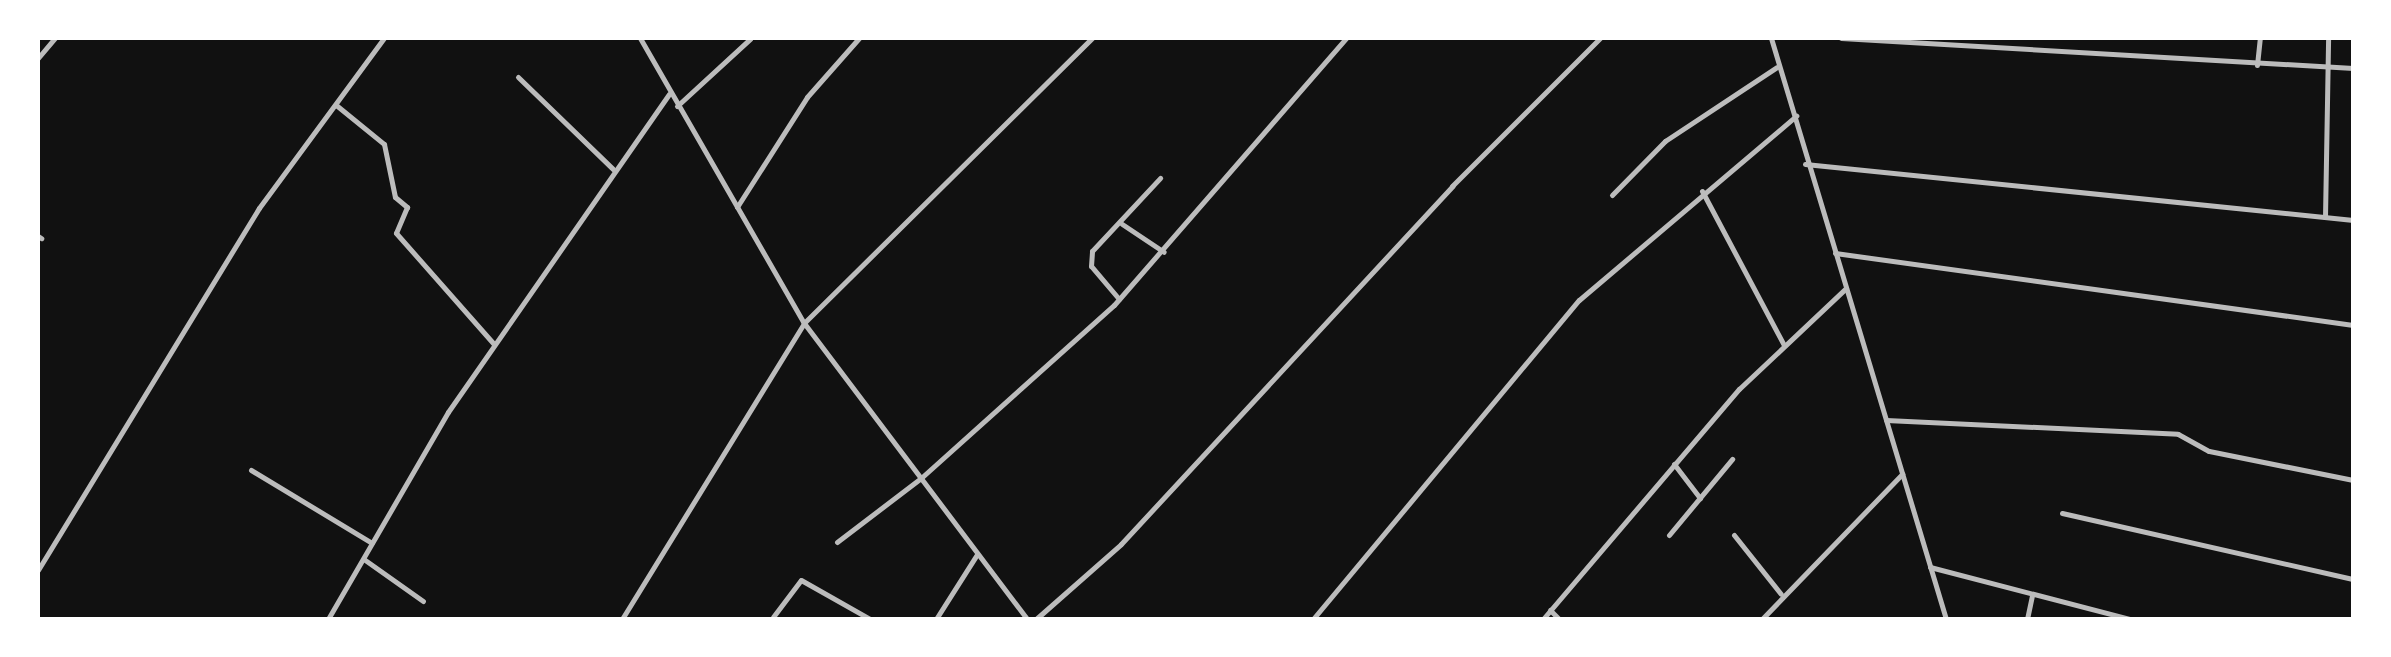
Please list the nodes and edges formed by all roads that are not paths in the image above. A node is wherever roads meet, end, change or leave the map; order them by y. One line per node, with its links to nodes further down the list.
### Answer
1 (55, 38): 13 (street)
2 (384, 38): 20 (street)
3 (640, 38): 19 (street)
4 (751, 38): 21 (street)
5 (859, 38): 28 (street)
6 (1092, 38): 36 (street)
7 (1346, 38): 32 (street)
8 (1600, 38): 69 (street)
9 (1771, 38): 15 (street)
10 (1841, 38): 14 (street)
11 (2260, 38): 14 (street)
12 (2328, 38): 16 (street)
13 (38, 58)
14 (2257, 65): 16 (street)
15 (1777, 67): 22 (street); 27 (street)
16 (2330, 68): 17 (street); 29 (street)
17 (2353, 68)
18 (518, 77): 24 (street)
19 (669, 94): 21 (street); 24 (street)
20 (336, 105): 38 (street); 56 (street)
21 (677, 106): 28 (street)
22 (1796, 116): 23 (street); 26 (street)
23 (1805, 164): 29 (street); 33 (street)
24 (613, 169): 38 (street)
25 (1160, 178): 31 (street)
26 (1702, 191): 39 (street); 70 (street)
27 (1612, 195)
28 (737, 207): 36 (street)
29 (2325, 217): 30 (street)
30 (2353, 220)
31 (1122, 224): 32 (street); 35 (street)
32 (1164, 252): 35 (street)
33 (1835, 253): 34 (street); 37 (street)
34 (1846, 288): 39 (street); 40 (street)
35 (1119, 299): 45 (street)
36 (804, 323): 45 (street); 65 (street)
37 (2353, 325)
38 (494, 344): 52 (street)
39 (1784, 345): 42 (street)
40 (1886, 420): 44 (street); 46 (street)
41 (1732, 459): 47 (street)
42 (1674, 464): 47 (street); 61 (street)
43 (251, 470): 52 (street)
44 (1902, 474): 55 (street); 58 (street)
45 (921, 478): 51 (street); 53 (street)
46 (2353, 480)
47 (1700, 498): 49 (street)
48 (2062, 513): 57 (street)
49 (1669, 535)
50 (1734, 535): 58 (street)
51 (837, 542)
52 (372, 543): 54 (street)
53 (976, 556): 67 (street); 68 (street)
54 (365, 560): 60 (street); 64 (street)
55 (1930, 567): 59 (street); 74 (street)
56 (38, 570)
57 (2353, 579)
58 (1781, 594): 73 (street)
59 (2032, 595): 63 (street); 75 (street)
60 (423, 601)
61 (1550, 610): 71 (street); 72 (street)
62 (773, 617): 66 (street)
63 (2110, 617): 76 (street)
64 (328, 619)
65 (622, 619)
66 (870, 619)
67 (936, 619)
68 (1027, 619)
69 (1036, 619)
70 (1313, 619)
71 (1543, 619)
72 (1559, 619)
73 (1762, 619)
74 (1946, 619)
75 (2027, 619)
76 (2129, 619)

